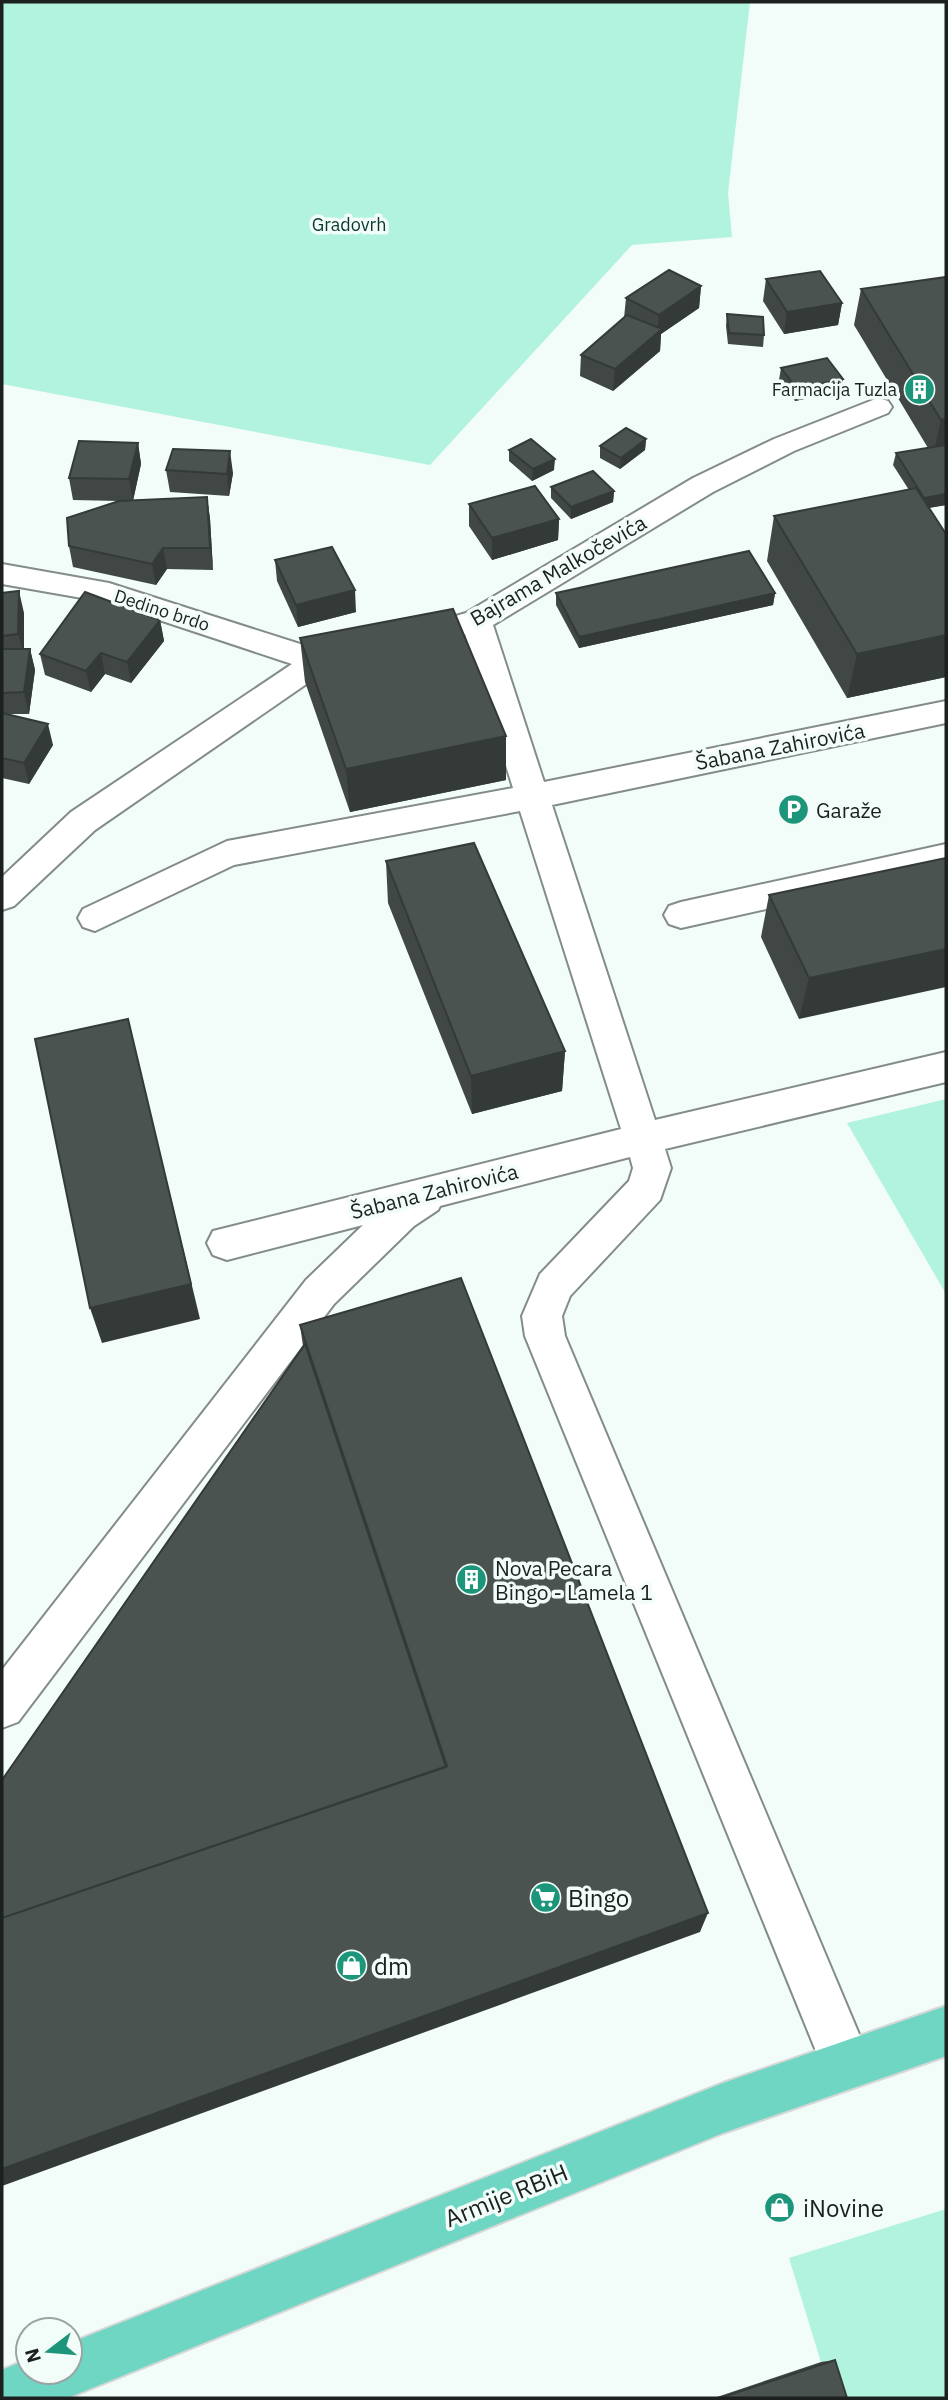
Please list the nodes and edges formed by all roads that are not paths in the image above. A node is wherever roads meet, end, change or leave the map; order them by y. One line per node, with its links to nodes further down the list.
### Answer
1 (878, 407): 3 (street, Bajrama Malkočevića)
2 (2, 574): 6 (street, Dedino brdo)
3 (476, 621): 4 (street, Bajrama Malkočevića); 8 (street)
4 (424, 635)
5 (384, 644): 6 (street)
6 (318, 661): 10 (street)
7 (946, 712): 8 (street, Šabana Zahirovića)
8 (531, 797): 12 (street, Šabana Zahirovića); 14 (street)
9 (946, 856): 11 (street)
10 (2, 897)
11 (681, 915)
12 (95, 918)
13 (946, 1067): 14 (street, Šabana Zahirovića)
14 (641, 1139): 15 (street, Šabana Zahirovića); 19 (street)
15 (440, 1189): 16 (street, Šabana Zahirovića); 17 (street)
16 (227, 1242)
17 (2, 1706)
18 (946, 2031): 19 (main road, Armije RBiH)
19 (847, 2065): 20 (main road, Armije RBiH)
20 (84, 2364)
21 (29, 2386): 22 (main road)
22 (2, 2397)

